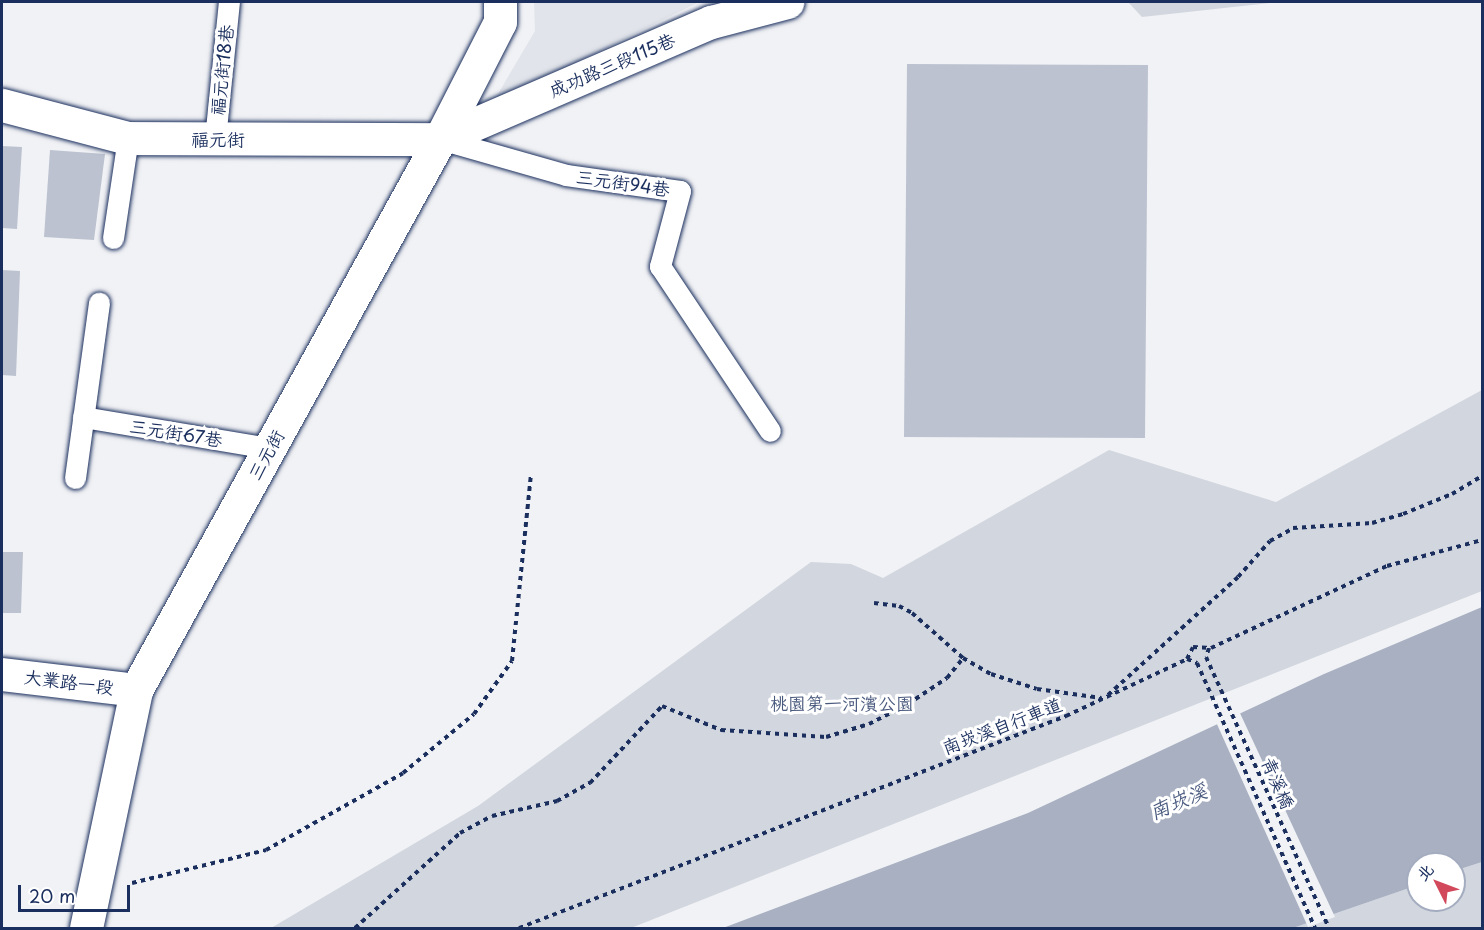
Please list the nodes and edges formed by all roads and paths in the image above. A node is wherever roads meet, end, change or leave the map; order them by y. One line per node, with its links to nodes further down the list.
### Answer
1 (229, 2): 6 (lane, 福元街18巷)
2 (500, 2): 7 (street, 三元街)
3 (788, 2): 7 (street, 成功路三段115巷)
4 (2, 105): 5 (street, 福元街)
5 (128, 138): 6 (street, 福元街); 8 (lane)
6 (215, 139): 7 (street, 福元街)
7 (440, 139): 11 (lane, 三元街94巷); 12 (street, 三元街)
8 (113, 238)
9 (99, 303): 10 (lane)
10 (83, 417): 12 (lane, 三元街67巷); 15 (lane)
11 (770, 431)
12 (269, 448): 22 (street, 三元街)
13 (531, 474): 24 (path)
14 (1482, 476): 23 (path)
15 (75, 477)
16 (1482, 540): 18 (path, 南崁溪自行車道)
17 (874, 603): 19 (path)
18 (1209, 648): 20 (path, 南崁溪自行車道); 29 (path, 青溪橋)
19 (963, 658): 23 (path); 26 (path)
20 (1187, 659): 23 (path, 南崁溪自行車道); 28 (path, 青溪橋)
21 (2, 674): 22 (street, 大業路一段)
22 (136, 690): 24 (street, 三元街)
23 (1104, 698): 27 (path, 南崁溪自行車道)
24 (93, 892): 25 (street, 三元街)
25 (86, 928)
26 (355, 928)
27 (519, 928)
28 (1315, 928)
29 (1329, 928)

